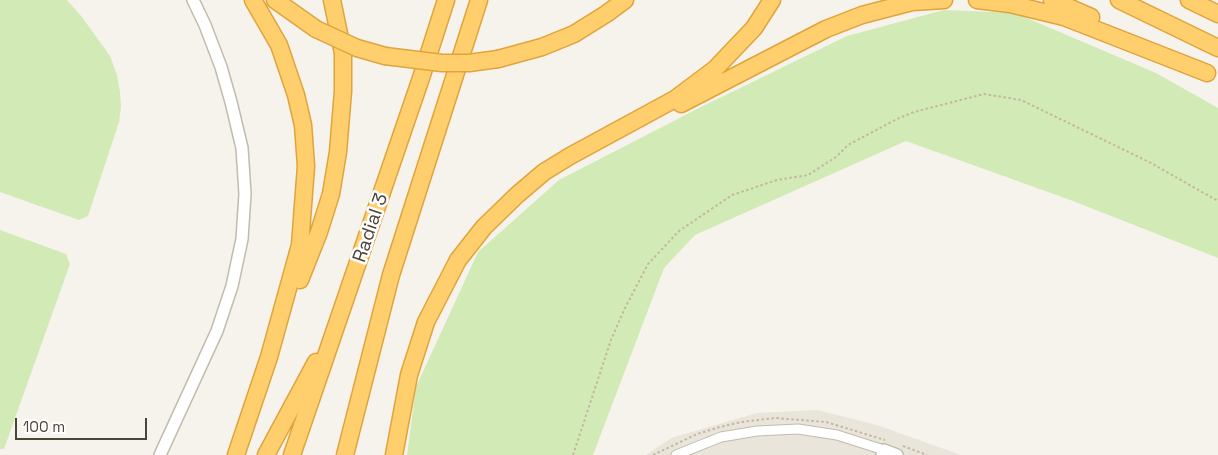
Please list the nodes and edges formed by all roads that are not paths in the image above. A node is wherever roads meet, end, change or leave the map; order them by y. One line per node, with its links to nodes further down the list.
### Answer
1 (193, 0): 21 (street)
2 (253, 0): 19 (highway)
3 (275, 0): 7 (highway, bridge)
4 (332, 0): 19 (highway)
5 (446, 0): 18 (highway, Radial 3)
6 (479, 0): 25 (highway, Radial 3)
7 (625, 0)
8 (772, 0): 17 (highway)
9 (944, 0): 17 (highway)
10 (977, 0): 16 (highway)
11 (1052, 0): 16 (highway)
12 (1119, 0): 15 (highway)
13 (1189, 0): 14 (highway)
14 (1218, 14)
15 (1218, 48)
16 (1212, 76)
17 (570, 156): 26 (highway)
18 (340, 319): 23 (highway); 24 (highway, Radial 3)
19 (269, 357): 22 (highway)
20 (883, 452): 27 (street); 28 (street)
21 (160, 455)
22 (236, 455)
23 (266, 455)
24 (292, 455)
25 (345, 455)
26 (394, 455)
27 (676, 455)
28 (898, 455)

